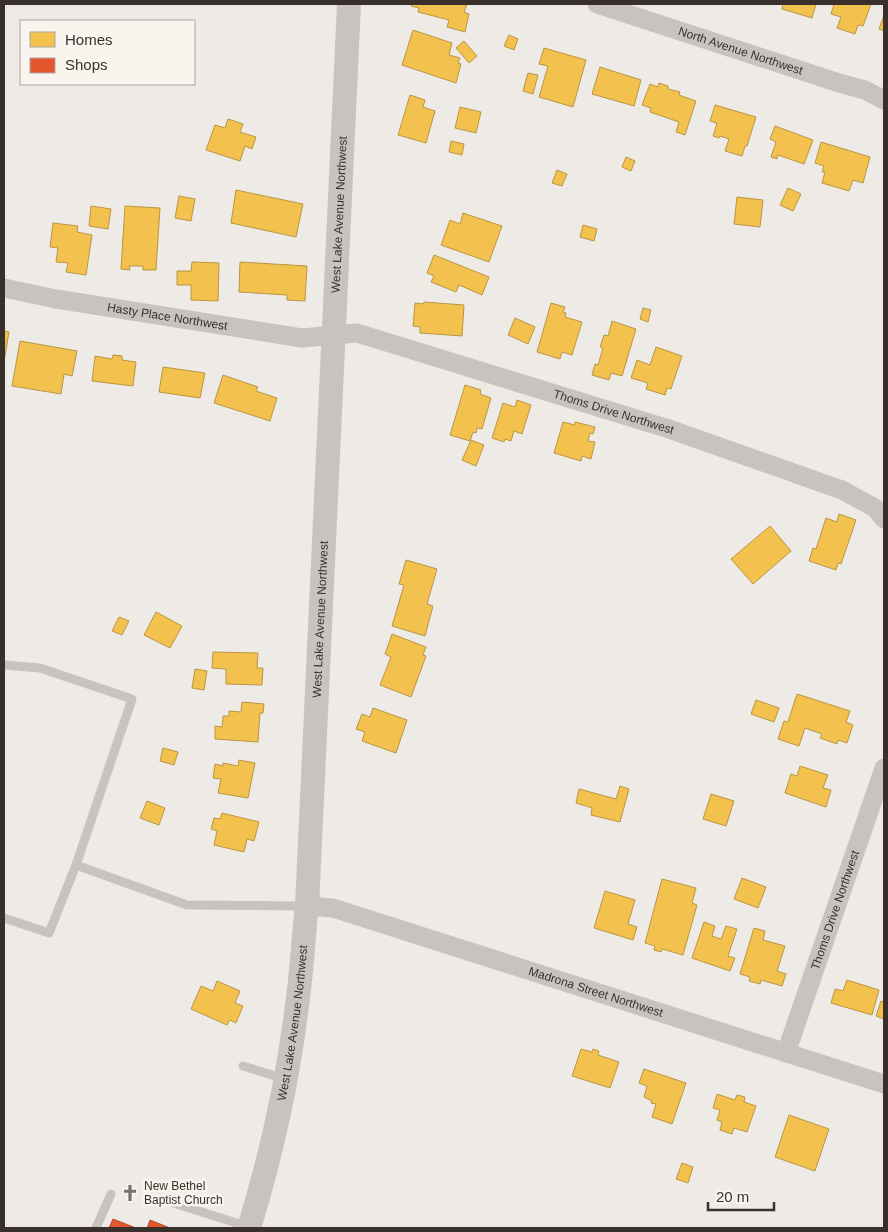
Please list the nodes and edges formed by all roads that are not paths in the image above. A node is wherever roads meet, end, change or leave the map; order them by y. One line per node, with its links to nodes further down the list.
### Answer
1 (349, 4): 5 (street, West Lake Avenue Northwest)
2 (597, 4): 3 (street, North Avenue Northwest)
3 (884, 100)
4 (4, 288): 5 (street, Hasty Place Northwest)
5 (334, 334): 6 (street, Thoms Drive Northwest); 10 (street, West Lake Avenue Northwest)
6 (884, 519)
7 (4, 665): 9 (lane)
8 (884, 768): 12 (street, Thoms Drive Northwest)
9 (76, 865): 10 (lane); 11 (lane)
10 (306, 906): 12 (street, Madrona Street Northwest); 14 (street, West Lake Avenue Northwest)
11 (4, 918)
12 (786, 1053): 15 (street, Madrona Street Northwest)
13 (243, 1066): 14 (lane)
14 (285, 1080): 19 (street, West Lake Avenue Northwest)
15 (884, 1084)
16 (112, 1194): 18 (lane)
17 (161, 1199): 19 (lane)
18 (96, 1228)
19 (249, 1228)

